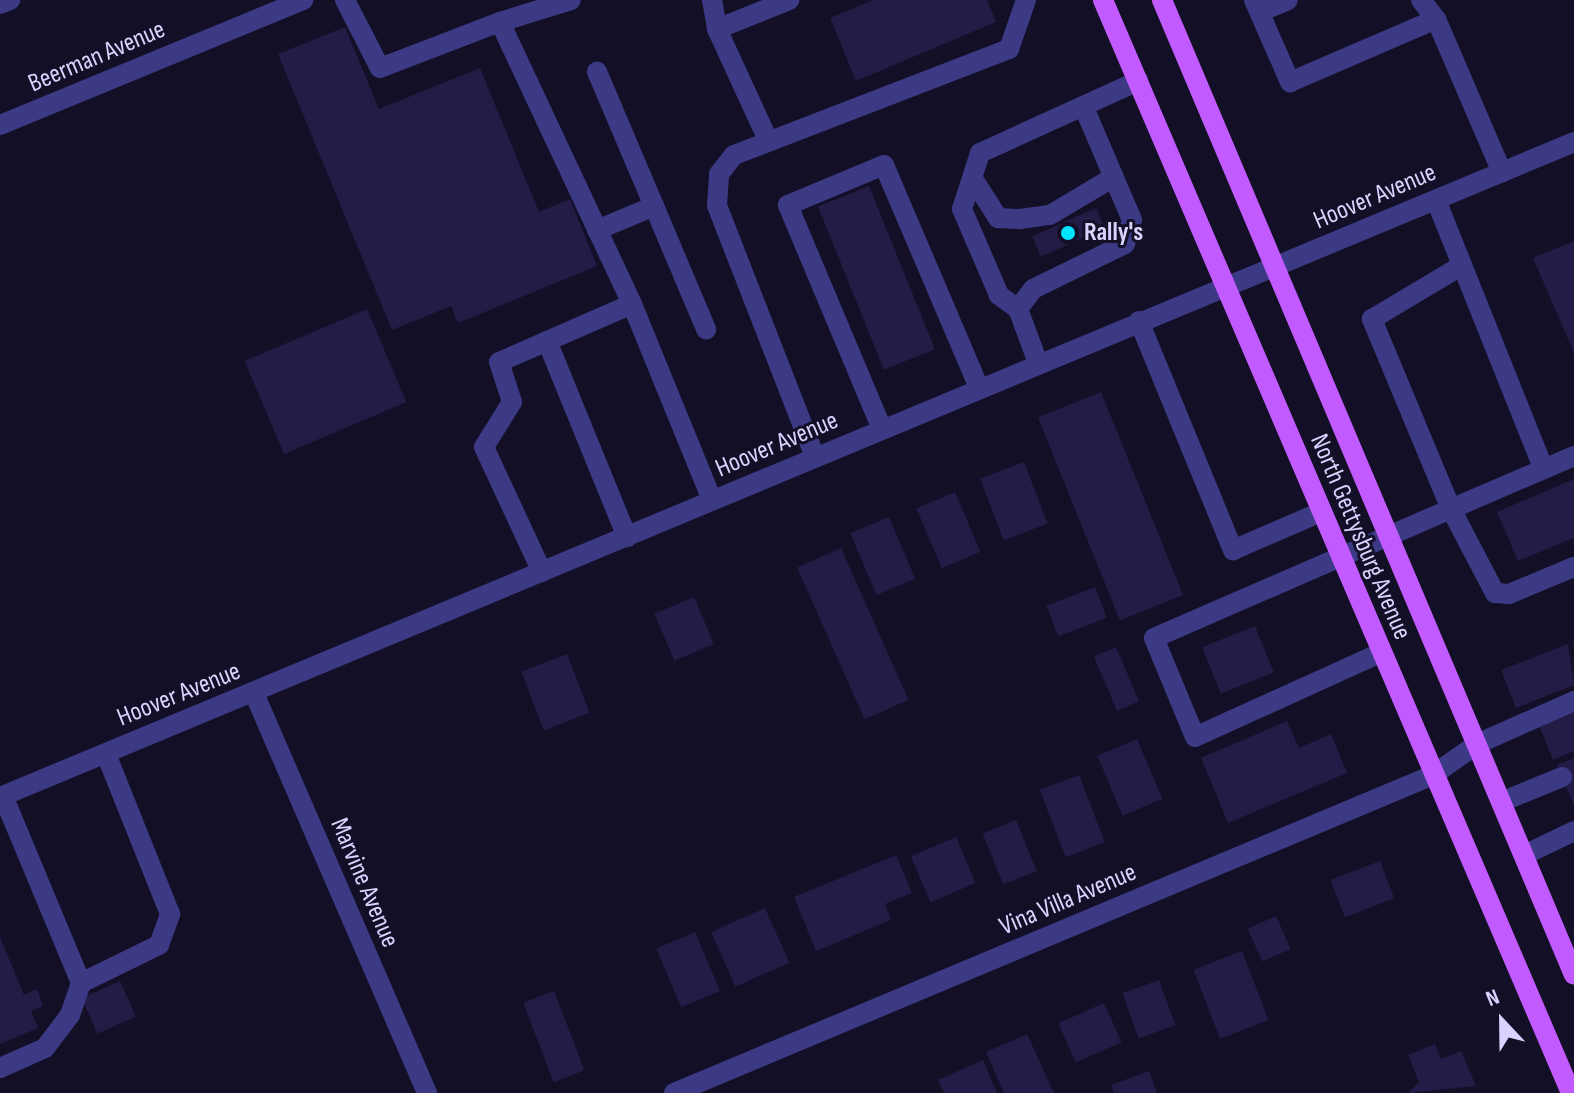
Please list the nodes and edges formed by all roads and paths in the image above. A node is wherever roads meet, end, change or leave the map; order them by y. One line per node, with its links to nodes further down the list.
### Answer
1 (10, 0): 12 (street)
2 (303, 0): 20 (street, Beerman Avenue)
3 (345, 0): 15 (street)
4 (571, 0): 15 (street)
5 (712, 0): 16 (street)
6 (789, 0): 16 (street)
7 (1026, 0): 21 (street)
8 (1103, 0): 18 (main road, North Gettysburg Avenue)
9 (1162, 0): 29 (main road, North Gettysburg Avenue)
10 (1288, 0): 13 (street)
11 (1421, 0): 14 (street)
12 (0, 4)
13 (1257, 6): 14 (street)
14 (1436, 19): 23 (street)
15 (500, 22): 28 (street)
16 (717, 29): 21 (street)
17 (597, 72): 27 (street)
18 (1138, 81): 19 (street); 31 (main road, North Gettysburg Avenue)
19 (1085, 110): 24 (street); 25 (street)
20 (2, 119)
21 (768, 140): 41 (street)
22 (1574, 142): 23 (street, Hoover Avenue)
23 (1502, 172): 26 (street, Hoover Avenue)
24 (1114, 177): 25 (street); 33 (street)
25 (975, 182): 33 (street)
26 (1436, 200): 29 (street, Hoover Avenue); 30 (street)
27 (654, 206): 28 (street); 35 (street)
28 (597, 230): 32 (street)
29 (1275, 266): 31 (street, Hoover Avenue); 47 (main road, North Gettysburg Avenue)
30 (1461, 266): 42 (street); 44 (street)
31 (1225, 284): 34 (street, Hoover Avenue); 45 (main road, North Gettysburg Avenue)
32 (632, 304): 36 (street); 43 (street)
33 (1018, 309): 37 (street)
34 (1139, 321): 37 (street, Hoover Avenue); 45 (street)
35 (706, 329)
36 (547, 341): 46 (street); 50 (street)
37 (1038, 363): 38 (street, Hoover Avenue)
38 (979, 388): 39 (street, Hoover Avenue); 39 (street)
39 (882, 429): 41 (street, Hoover Avenue)
40 (1574, 456): 42 (street)
41 (815, 457): 43 (street, Hoover Avenue)
42 (1543, 468): 44 (street)
43 (712, 500): 46 (street, Hoover Avenue)
44 (1451, 509): 47 (street); 49 (street)
45 (1321, 512): 48 (main road, North Gettysburg Avenue)
46 (627, 537): 50 (street, Hoover Avenue)
47 (1391, 541): 48 (street); 54 (main road, North Gettysburg Avenue)
48 (1341, 560): 51 (main road, North Gettysburg Avenue); 51 (street)
49 (1574, 567)
50 (542, 572): 52 (street, Hoover Avenue)
51 (1380, 653): 56 (main road, North Gettysburg Avenue)
52 (254, 693): 55 (street, Hoover Avenue); 65 (street, Marvine Avenue)
53 (1574, 701): 54 (street, Vina Villa Avenue)
54 (1477, 744): 56 (street, Vina Villa Avenue); 59 (main road, North Gettysburg Avenue)
55 (106, 754): 58 (street, Hoover Avenue); 63 (street)
56 (1433, 775): 66 (street, Vina Villa Avenue); 67 (main road, North Gettysburg Avenue)
57 (1562, 777): 59 (street)
58 (2, 796): 63 (street)
59 (1501, 802): 61 (main road, North Gettysburg Avenue)
60 (1574, 831): 61 (street)
61 (1524, 855): 62 (main road, North Gettysburg Avenue)
62 (1574, 975)
63 (81, 983): 64 (street)
64 (0, 1068)
65 (427, 1093)
66 (674, 1093)
67 (1571, 1093)

